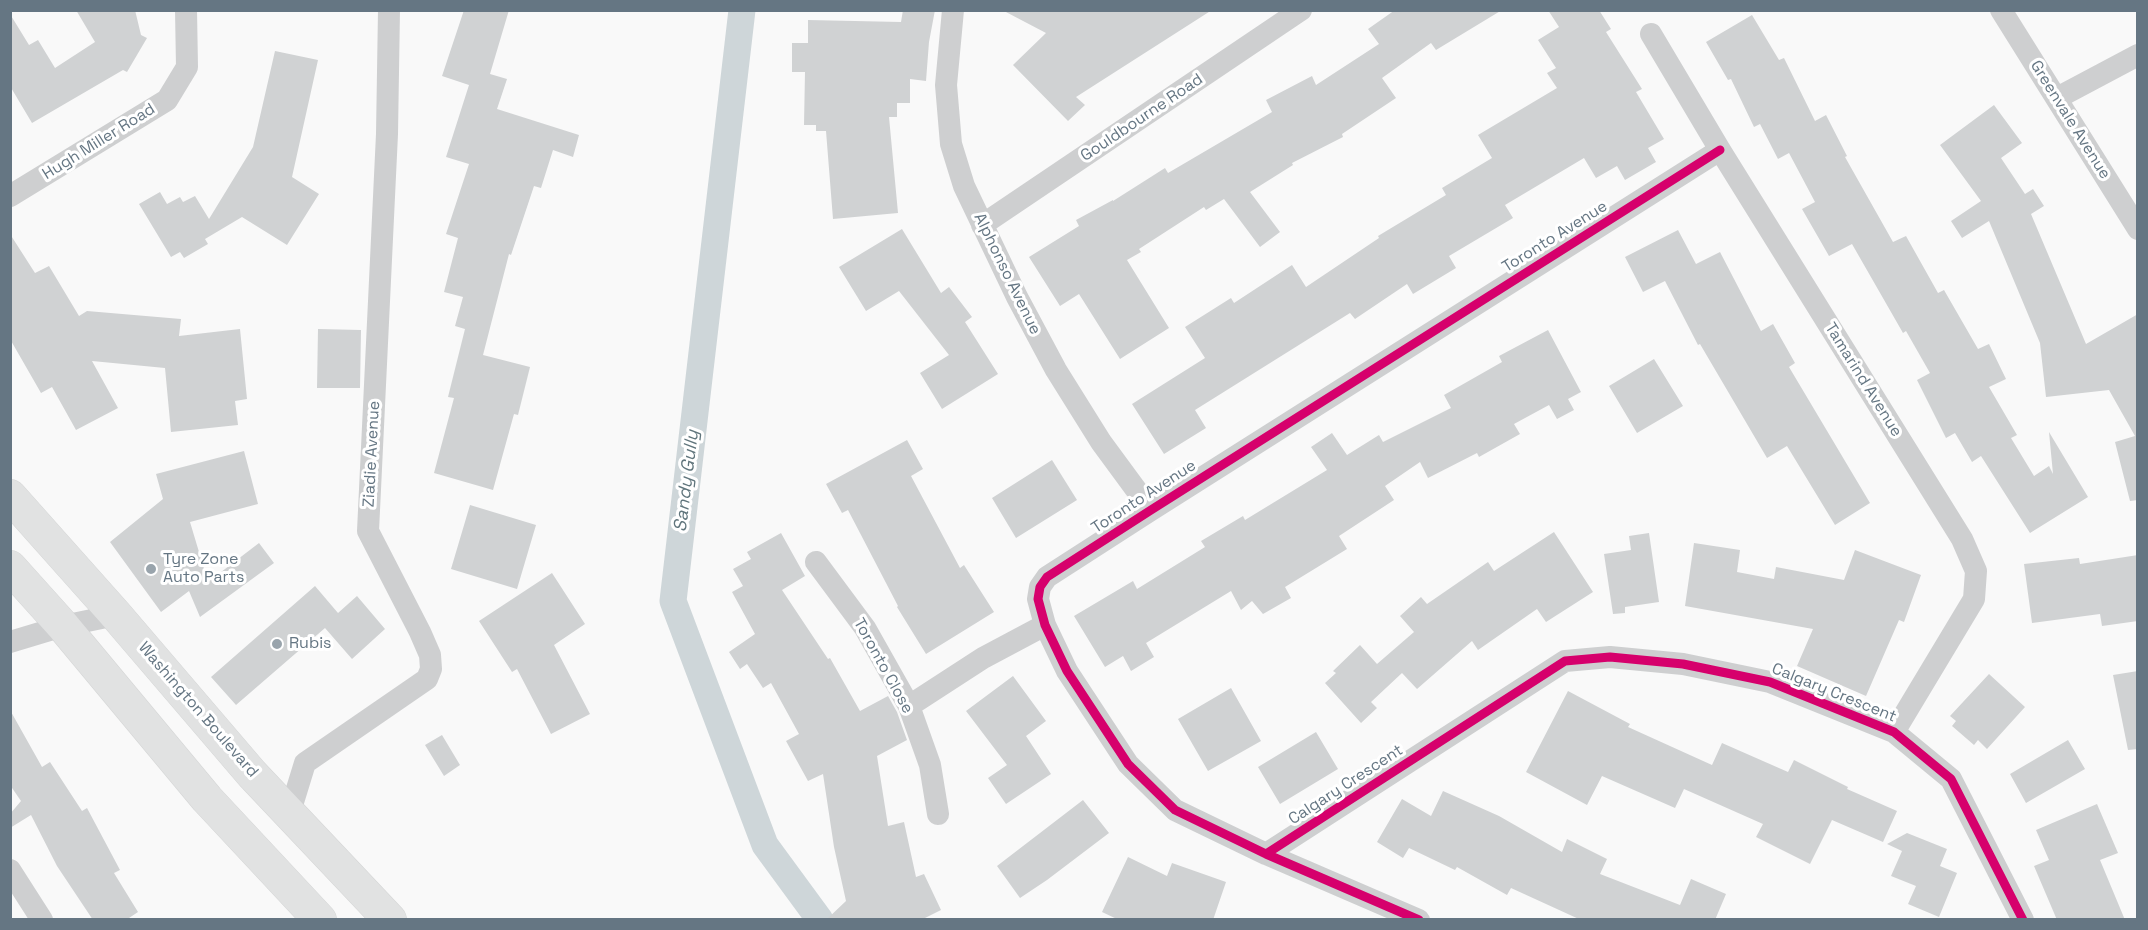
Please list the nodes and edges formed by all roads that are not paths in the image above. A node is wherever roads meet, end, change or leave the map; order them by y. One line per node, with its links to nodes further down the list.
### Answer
1 (186, 10): 10 (street, Hugh Miller Road)
2 (389, 10): 24 (street, Ziadie Avenue)
3 (954, 10): 11 (street, Alphonso Avenue)
4 (1301, 10): 11 (street, Gouldbourne Road)
5 (2001, 10): 8 (street, Greenvale Avenue)
6 (1651, 34): 9 (street, Tamarind Avenue)
7 (2138, 55): 8 (street)
8 (2057, 98): 12 (street, Greenvale Avenue)
9 (1720, 150): 14 (street, Toronto Avenue); 22 (street, Tamarind Avenue)
10 (10, 196)
11 (982, 225): 14 (street, Alphonso Avenue)
12 (2138, 230)
13 (10, 496): 17 (highway, Washington Boulevard)
14 (1151, 510): 18 (street, Toronto Avenue)
15 (816, 562): 21 (street, Toronto Close)
16 (10, 567): 19 (highway)
17 (116, 615): 19 (street); 24 (highway, Washington Boulevard)
18 (1045, 625): 21 (street); 25 (street, Toronto Avenue)
19 (63, 626): 20 (street); 28 (highway)
20 (10, 642)
21 (909, 706): 23 (street, Toronto Close)
22 (1894, 732): 25 (street, Calgary Crescent); 31 (street, Calgary Crescent)
23 (938, 814)
24 (289, 815): 29 (highway, Washington Boulevard)
25 (1266, 854): 30 (street, Toronto Avenue)
26 (10, 870): 27 (street)
27 (42, 920)
28 (320, 920)
29 (390, 920)
30 (1419, 920)
31 (2023, 920)

